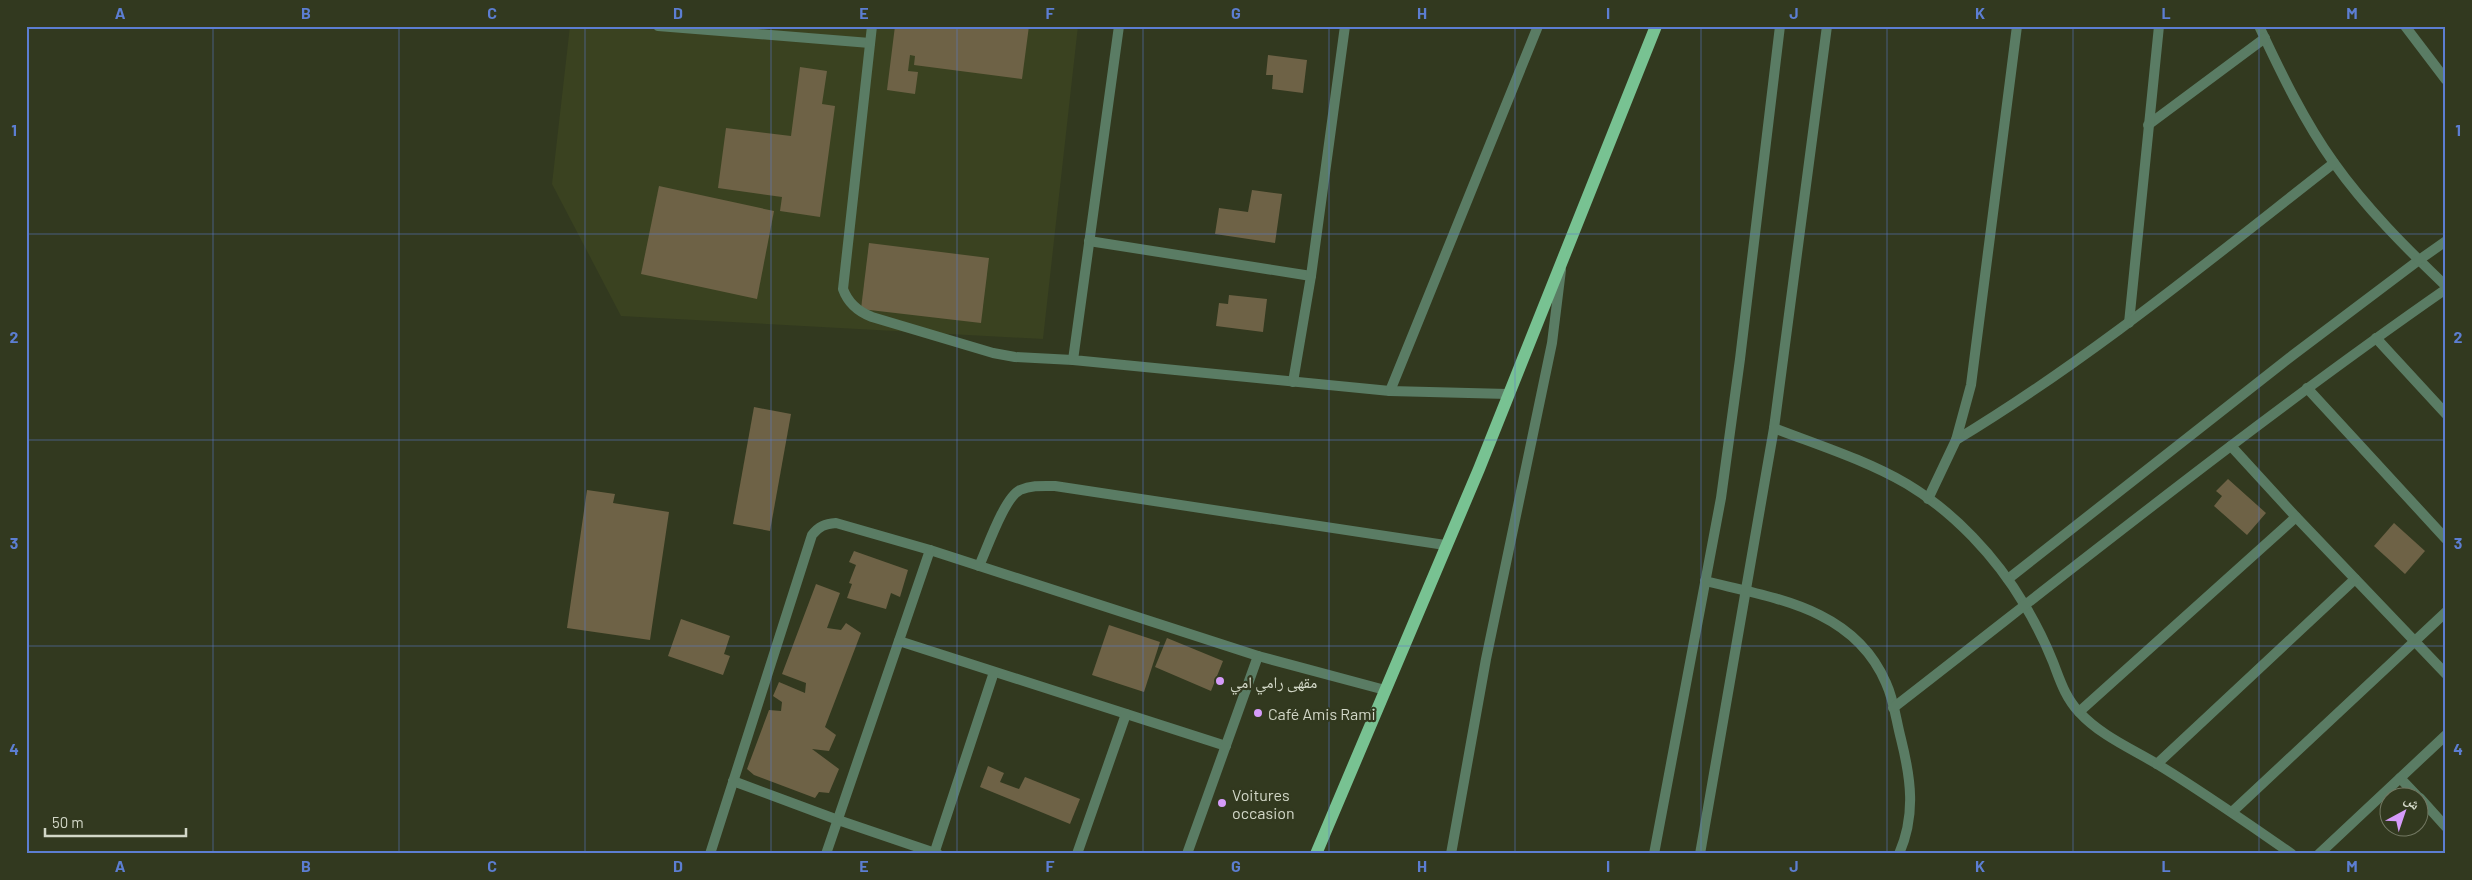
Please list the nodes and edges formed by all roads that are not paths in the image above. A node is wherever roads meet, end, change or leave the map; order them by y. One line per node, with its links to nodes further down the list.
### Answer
1 (658, 26): 14 (street)
2 (872, 26): 14 (street)
3 (1119, 26): 19 (street)
4 (1345, 26): 22 (street)
5 (1538, 26): 29 (street)
6 (1656, 26): 20 (main road)
7 (1780, 26): 43 (street)
8 (1827, 26): 32 (street)
9 (2017, 26): 33 (street)
10 (2160, 26): 16 (street)
11 (2259, 26): 13 (street)
12 (2405, 26): 15 (street)
13 (2265, 38): 16 (street); 17 (street)
14 (870, 42): 26 (street)
15 (2446, 80)
16 (2148, 125): 24 (street)
17 (2334, 163): 21 (street); 24 (street)
18 (2446, 240): 21 (street)
19 (1089, 241): 22 (street); 26 (street)
20 (1563, 256): 30 (main road); 72 (street)
21 (2419, 260): 23 (street); 41 (street)
22 (1311, 276): 27 (street)
23 (2446, 288): 25 (street)
24 (2129, 323): 33 (street)
25 (2376, 338): 28 (street); 31 (street)
26 (1073, 360): 27 (street)
27 (1293, 382): 29 (street)
28 (2308, 388): 34 (street); 37 (street)
29 (1390, 391): 30 (street)
30 (1508, 394): 38 (main road)
31 (2446, 414)
32 (1774, 428): 35 (street); 44 (street)
33 (1956, 440): 35 (street)
34 (2231, 446): 36 (street); 45 (street)
35 (1928, 499): 41 (street)
36 (2296, 517): 42 (street); 54 (street)
37 (2446, 539)
38 (1445, 545): 40 (street); 52 (main road)
39 (930, 550): 40 (street); 47 (street); 60 (street)
40 (980, 566): 49 (street)
41 (2008, 579): 45 (street)
42 (2355, 579): 48 (street); 58 (street)
43 (1705, 581): 44 (street); 73 (street)
44 (1747, 591): 53 (street); 74 (street)
45 (2025, 606): 53 (street); 54 (street)
46 (2446, 612): 48 (street)
47 (899, 641): 50 (street); 64 (street)
48 (2414, 642): 51 (street); 63 (street)
49 (1258, 656): 52 (street); 57 (street)
50 (994, 672): 55 (street); 66 (street)
51 (2446, 674)
52 (1385, 690): 71 (main road)
53 (1893, 708): 75 (street)
54 (2079, 712): 58 (street)
55 (1126, 714): 57 (street); 69 (street)
56 (2446, 735): 59 (street)
57 (1226, 746): 70 (street)
58 (2157, 764): 63 (street)
59 (2400, 778): 61 (street); 77 (street)
60 (733, 780): 64 (street); 67 (street)
61 (2410, 788)
62 (2430, 810): 65 (street)
63 (2232, 812): 76 (street)
64 (838, 820): 66 (street); 68 (street)
65 (2446, 827)
66 (935, 853)
67 (710, 854)
68 (826, 854)
69 (1077, 854)
70 (1187, 854)
71 (1316, 854)
72 (1451, 854)
73 (1654, 854)
74 (1700, 854)
75 (1899, 854)
76 (2292, 854)
77 (2319, 854)

